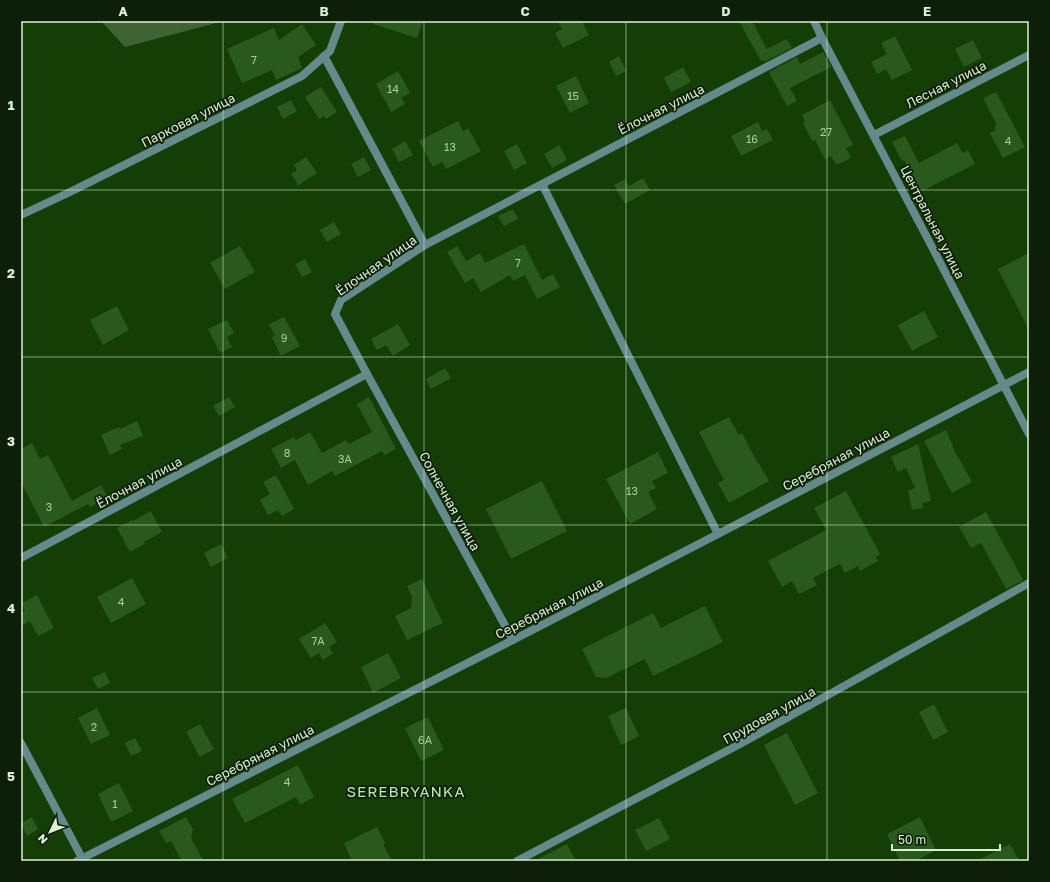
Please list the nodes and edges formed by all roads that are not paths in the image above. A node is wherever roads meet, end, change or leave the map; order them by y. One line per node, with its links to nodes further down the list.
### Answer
1 (341, 21): 5 (street, Парковая улица)
2 (814, 21): 3 (street, Центральная улица)
3 (822, 38): 6 (street, Центральная улица); 7 (street, Ёлочная улица)
4 (1029, 55): 6 (street, Лесная улица)
5 (324, 56): 8 (street, Парковая улица); 9 (street)
6 (874, 135): 12 (street, Центральная улица)
7 (542, 184): 9 (street, Ёлочная улица); 14 (street)
8 (21, 215)
9 (425, 245): 11 (street, Ёлочная улица)
10 (1029, 372): 12 (street, Серебряная улица)
11 (367, 374): 15 (street, Ёлочная улица); 17 (street, Солнечная улица)
12 (1003, 384): 13 (street, Центральная улица); 14 (street, Серебряная улица)
13 (1029, 434)
14 (718, 534): 17 (street, Серебряная улица)
15 (21, 558)
16 (1029, 583): 20 (street, Прудовая улица)
17 (513, 640): 19 (street, Серебряная улица)
18 (21, 743): 19 (street)
19 (79, 860)
20 (517, 861)

